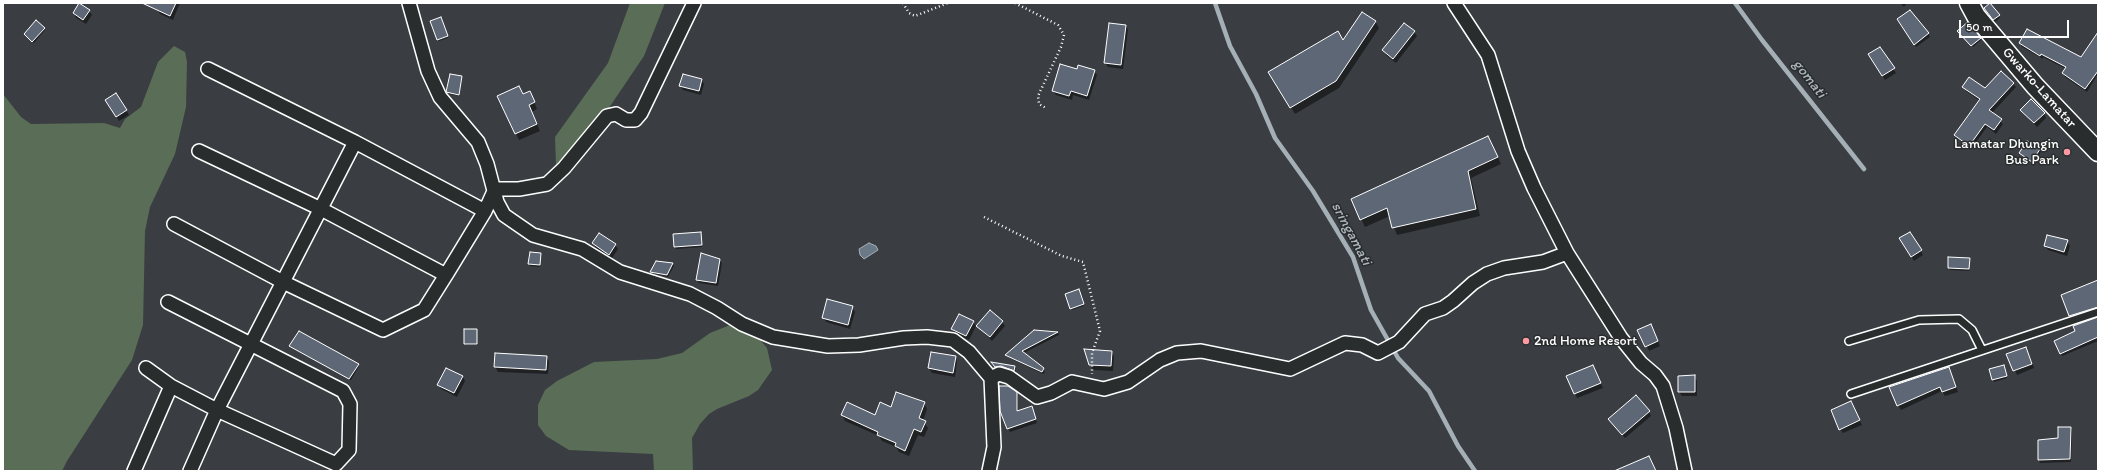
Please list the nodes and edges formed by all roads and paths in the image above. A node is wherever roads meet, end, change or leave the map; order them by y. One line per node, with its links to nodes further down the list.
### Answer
1 (409, 3): 13 (street)
2 (694, 3): 13 (street)
3 (903, 3): 4 (path)
4 (948, 3)
5 (1015, 3): 9 (path)
6 (1454, 3): 18 (street)
7 (1969, 3): 11 (main road, Gwarko-Lamatar)
8 (208, 69): 10 (street)
9 (1046, 108)
10 (355, 142): 14 (street); 15 (street)
11 (2094, 142)
12 (199, 151): 14 (street)
13 (495, 189): 15 (street); 27 (street)
14 (321, 209): 19 (street); 20 (street)
15 (485, 211): 19 (street)
16 (984, 217): 29 (path)
17 (174, 224): 20 (street)
18 (1567, 253): 29 (street); 35 (street)
19 (446, 275): 20 (street)
20 (283, 282): 24 (street)
21 (168, 302): 24 (street)
22 (2098, 312): 25 (lane)
23 (1848, 341): 25 (lane)
24 (251, 344): 31 (street); 31 (street)
25 (1982, 350): 30 (lane)
26 (146, 368): 28 (street)
27 (990, 378): 29 (street); 34 (street)
28 (171, 386): 31 (street); 32 (street)
29 (1093, 386)
30 (1851, 394)
31 (217, 410): 33 (street)
32 (134, 471)
33 (190, 471)
34 (989, 471)
35 (1685, 471)

